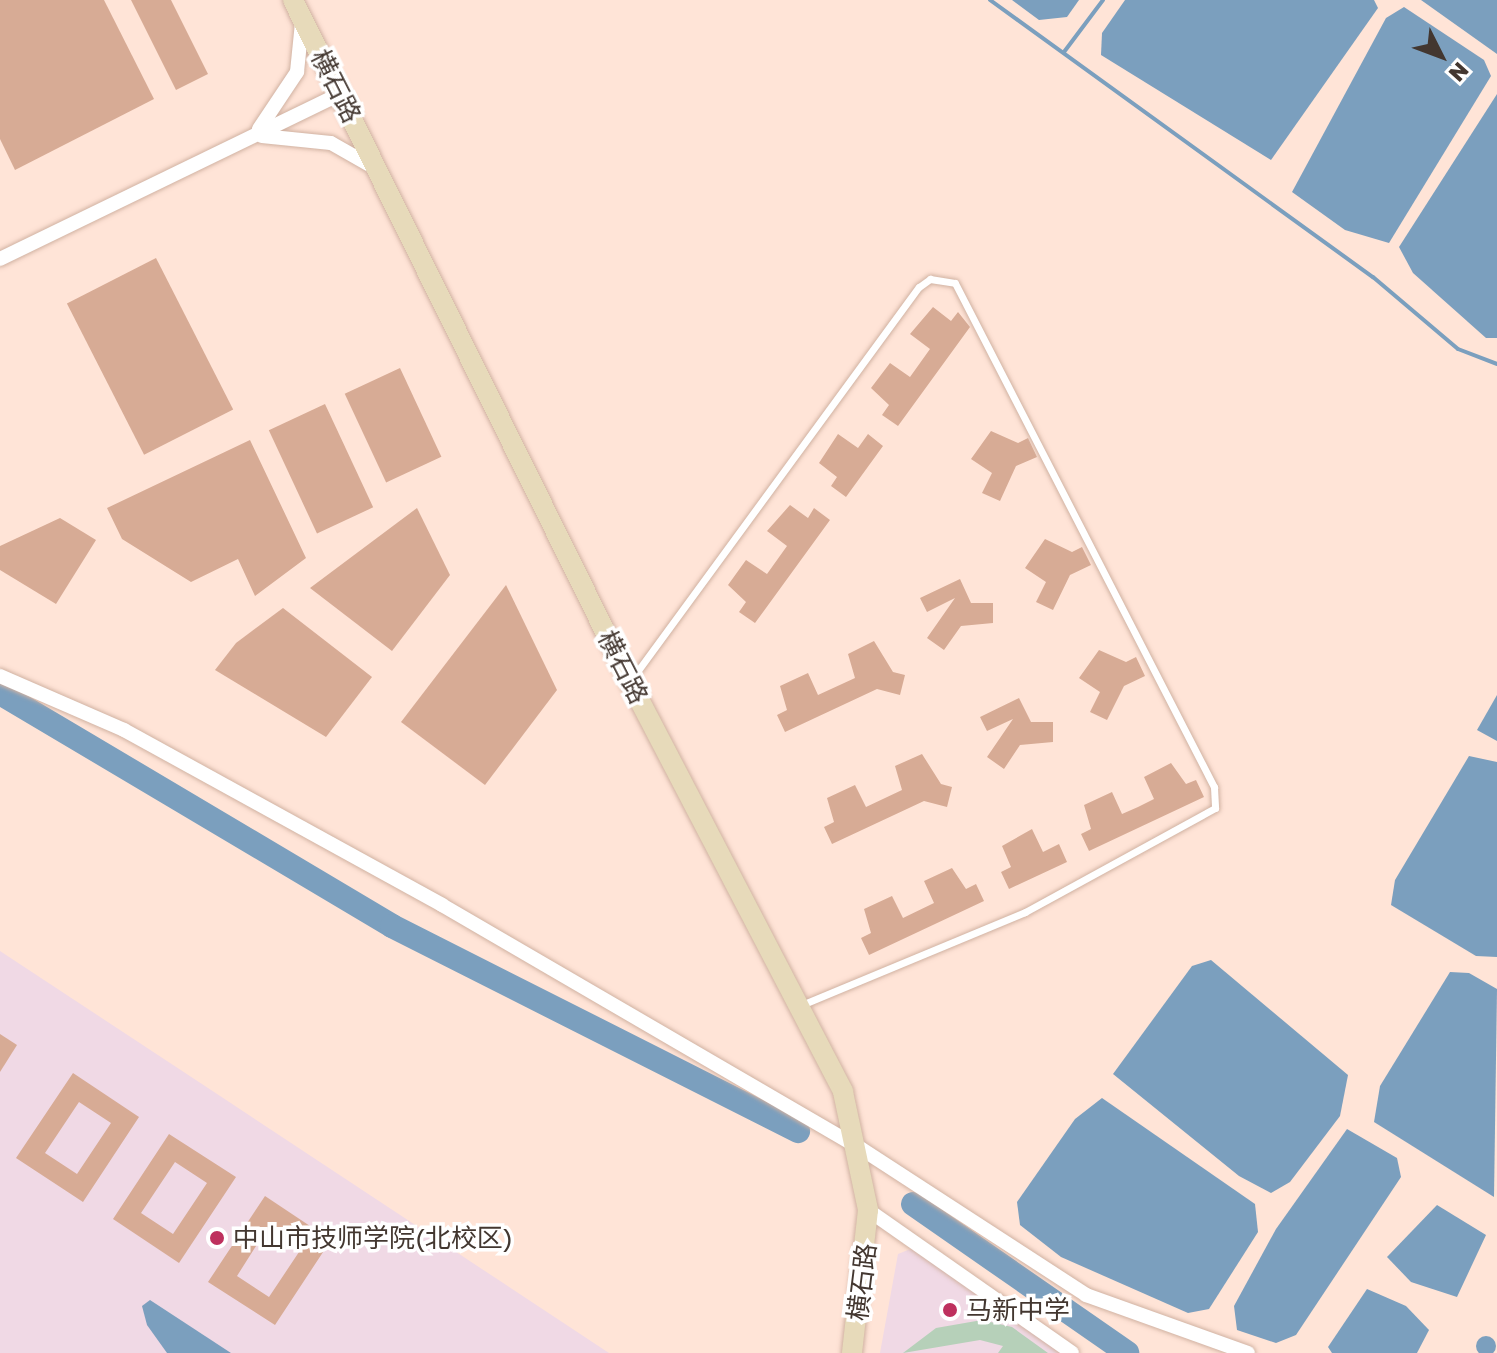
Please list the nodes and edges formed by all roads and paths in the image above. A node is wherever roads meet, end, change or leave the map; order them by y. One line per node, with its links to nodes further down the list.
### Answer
1 (298, 9): 2 (main road, 横石路); 3 (street)
2 (340, 94): 3 (street); 4 (main road, 横石路)
3 (250, 138): 4 (street); 5 (street)
4 (378, 171): 7 (main road, 横石路)
5 (0, 259)
6 (0, 676): 9 (street)
7 (630, 682): 8 (main road, 横石路); 8 (lane)
8 (802, 1005): 9 (main road, 横石路)
9 (860, 1148): 10 (main road, 横石路); 13 (street)
10 (868, 1210): 11 (main road, 横石路); 12 (street)
11 (852, 1353)
12 (1072, 1353)
13 (1248, 1353)

